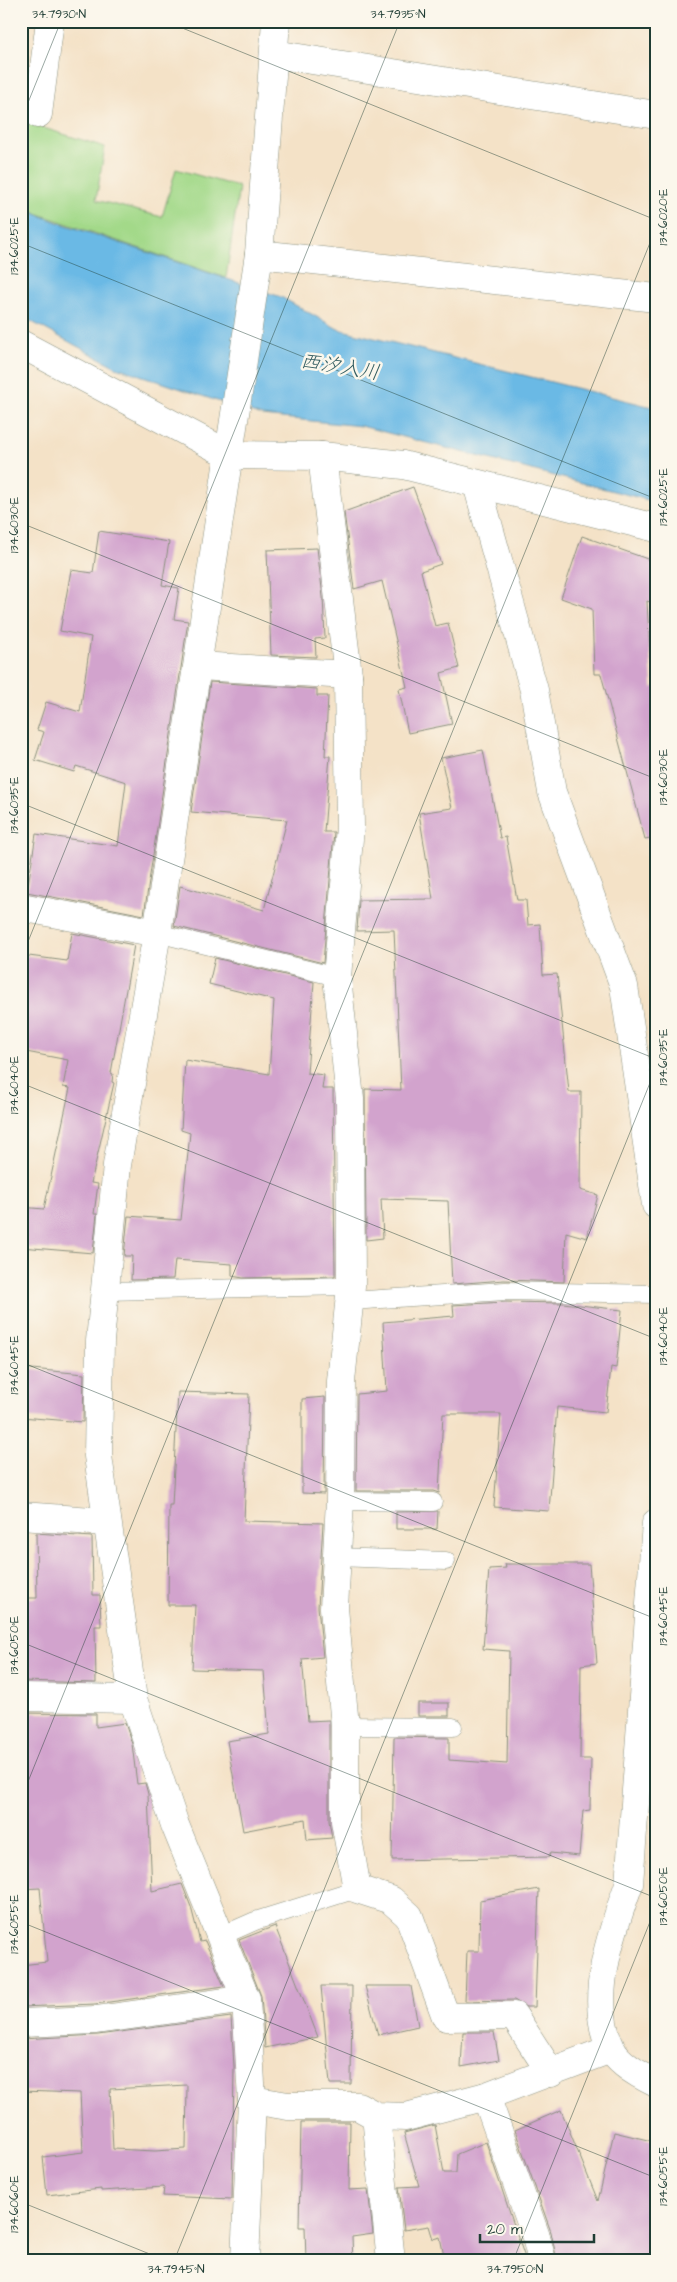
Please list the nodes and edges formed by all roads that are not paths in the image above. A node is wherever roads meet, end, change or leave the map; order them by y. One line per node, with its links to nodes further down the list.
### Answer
1 (50, 21): 4 (street)
2 (276, 21): 3 (street)
3 (274, 54): 5 (street); 6 (street)
4 (38, 114)
5 (656, 116)
6 (258, 254): 7 (street); 9 (street)
7 (656, 298)
8 (21, 344): 9 (street)
9 (230, 455): 10 (street); 13 (street)
10 (322, 456): 11 (street); 14 (street)
11 (477, 484): 12 (street); 18 (street)
12 (656, 528)
13 (198, 666): 14 (street); 16 (street)
14 (348, 675): 17 (street)
15 (21, 907): 16 (street)
16 (157, 933): 17 (lane); 19 (street)
17 (338, 978): 20 (street)
18 (656, 1205)
19 (104, 1291): 20 (lane); 25 (street)
20 (350, 1294): 21 (lane); 22 (street)
21 (656, 1294)
22 (340, 1501): 23 (lane); 27 (street)
23 (433, 1502)
24 (21, 1516): 25 (street)
25 (107, 1522): 30 (street)
26 (656, 1523): 37 (street)
27 (336, 1557): 28 (lane); 31 (street)
28 (446, 1561)
29 (21, 1697): 30 (street)
30 (133, 1699): 34 (street)
31 (344, 1726): 32 (lane); 33 (street)
32 (453, 1727)
33 (357, 1889): 34 (lane); 38 (street)
34 (222, 1936): 35 (street)
35 (246, 1999): 36 (street); 41 (street)
36 (21, 2023)
37 (611, 2050): 38 (street); 39 (street)
38 (551, 2073): 40 (street)
39 (656, 2083)
40 (486, 2096): 42 (street); 45 (street)
41 (252, 2100): 42 (street); 43 (street)
42 (376, 2116): 44 (street)
43 (246, 2261)
44 (391, 2261)
45 (542, 2261)

